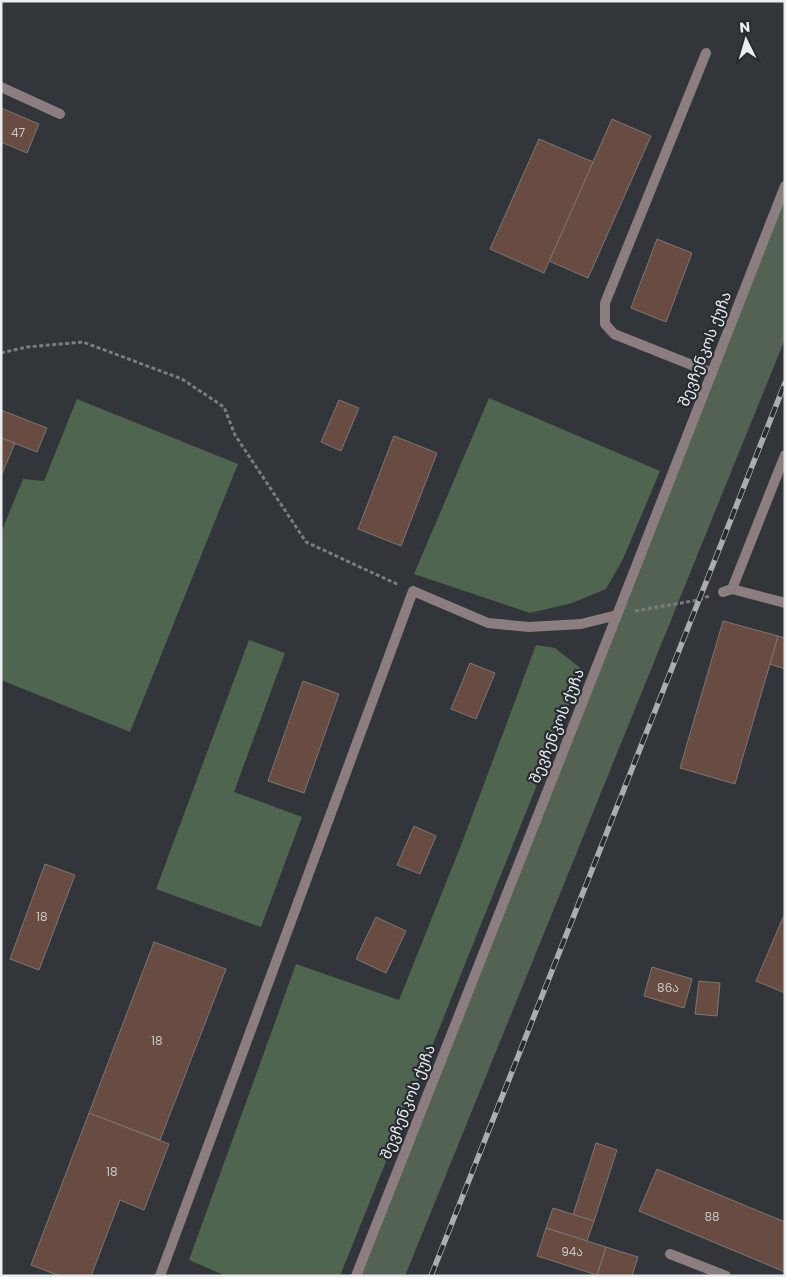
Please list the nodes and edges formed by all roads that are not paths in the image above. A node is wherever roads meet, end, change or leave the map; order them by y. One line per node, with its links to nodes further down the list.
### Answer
1 (706, 53): 5 (street)
2 (1, 87): 3 (street)
3 (60, 114)
4 (785, 186): 5 (street, შევჩენკოს ქუჩა)
5 (712, 373): 8 (street, შევჩენკოს ქუჩა)
6 (785, 455): 7 (street)
7 (785, 603)
8 (617, 615): 10 (street); 11 (street, შევჩენკოს ქუჩა)
9 (670, 1254): 12 (street)
10 (160, 1276)
11 (356, 1276)
12 (726, 1276)

